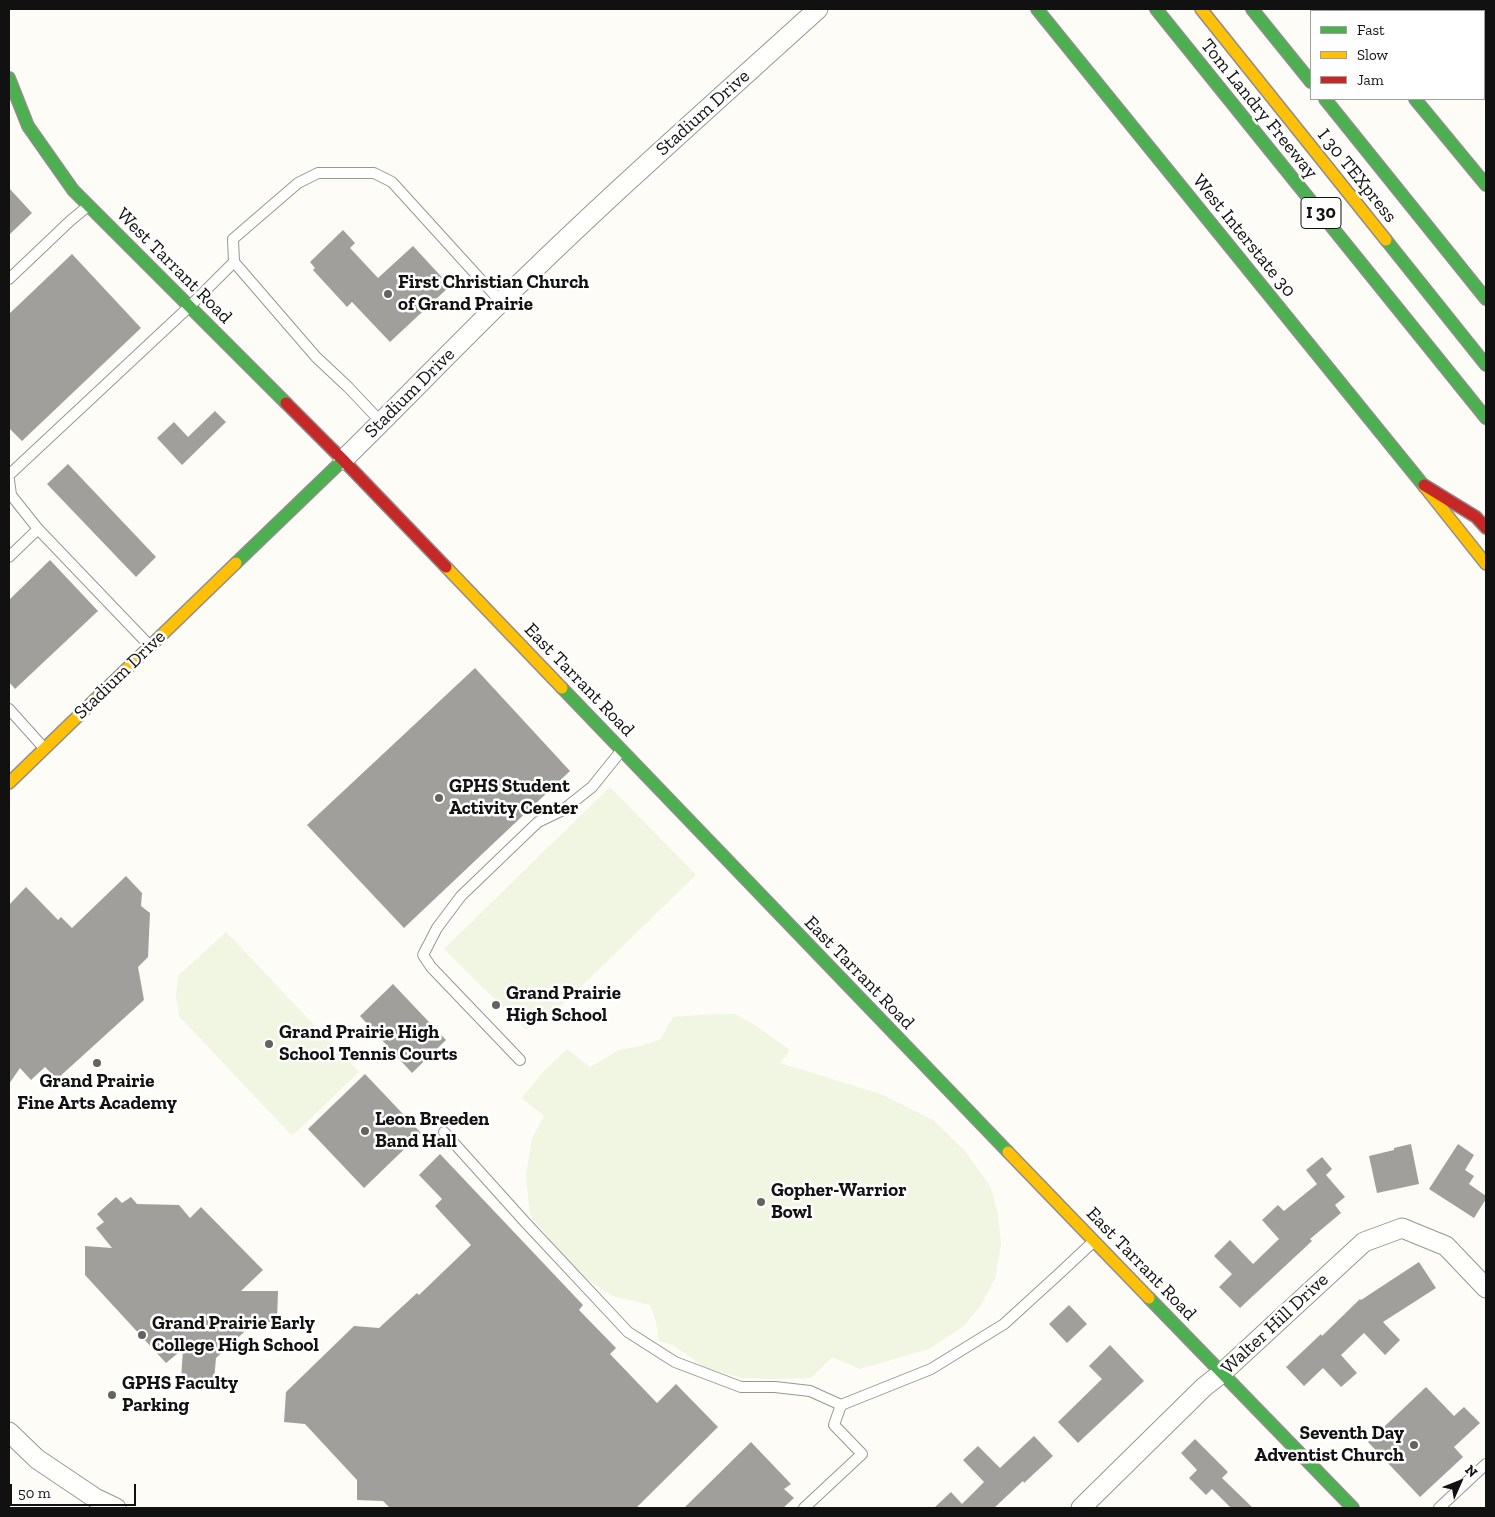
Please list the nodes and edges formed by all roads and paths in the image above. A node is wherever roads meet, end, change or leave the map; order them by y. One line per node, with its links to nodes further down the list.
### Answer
1 (818, 9): 15 (street, Stadium Drive)
2 (1037, 9): 23 (main road, West Interstate 30)
3 (1156, 9): 18 (main road, Tom Landry Freeway / I 30)
4 (1200, 9): 17 (main road, I 30 TEXpress)
5 (1252, 9): 7 (main road)
6 (9, 78): 11 (main road, West Tarrant Road)
7 (1310, 81)
8 (1326, 100): 14 (main road)
9 (1416, 100): 10 (main road)
10 (1486, 185)
11 (89, 205): 13 (lane); 16 (main road, West Tarrant Road)
12 (234, 262): 15 (lane); 16 (lane); 19 (lane)
13 (9, 279)
14 (1486, 300)
15 (501, 302): 19 (street, Stadium Drive)
16 (190, 306): 20 (main road, West Tarrant Road); 21 (lane)
17 (1486, 365)
18 (1486, 418)
19 (382, 423): 20 (street, Stadium Drive)
20 (342, 460): 28 (main road, Stadium Drive); 31 (main road, East Tarrant Road)
21 (9, 475)
22 (9, 480): 25 (lane)
23 (1424, 485): 24 (main road); 27 (main road, West Interstate 30)
24 (1486, 528)
25 (38, 529): 26 (lane); 28 (lane)
26 (9, 557)
27 (1486, 564)
28 (150, 646): 30 (main road, Stadium Drive)
29 (9, 709): 30 (lane)
30 (45, 748): 32 (main road, Stadium Drive)
31 (622, 750): 33 (lane); 35 (main road, East Tarrant Road)
32 (9, 783)
33 (520, 1060)
34 (444, 1132): 38 (lane)
35 (1094, 1241): 37 (main road, East Tarrant Road); 38 (lane)
36 (1486, 1288): 37 (street, Walter Hill Drive)
37 (1222, 1373): 43 (street, Walter Hill Drive); 44 (main road, East Tarrant Road)
38 (841, 1405): 42 (lane)
39 (9, 1432): 41 (street)
40 (1486, 1464): 45 (lane)
41 (116, 1508)
42 (804, 1508)
43 (1081, 1508)
44 (1353, 1508)
45 (1440, 1508)

